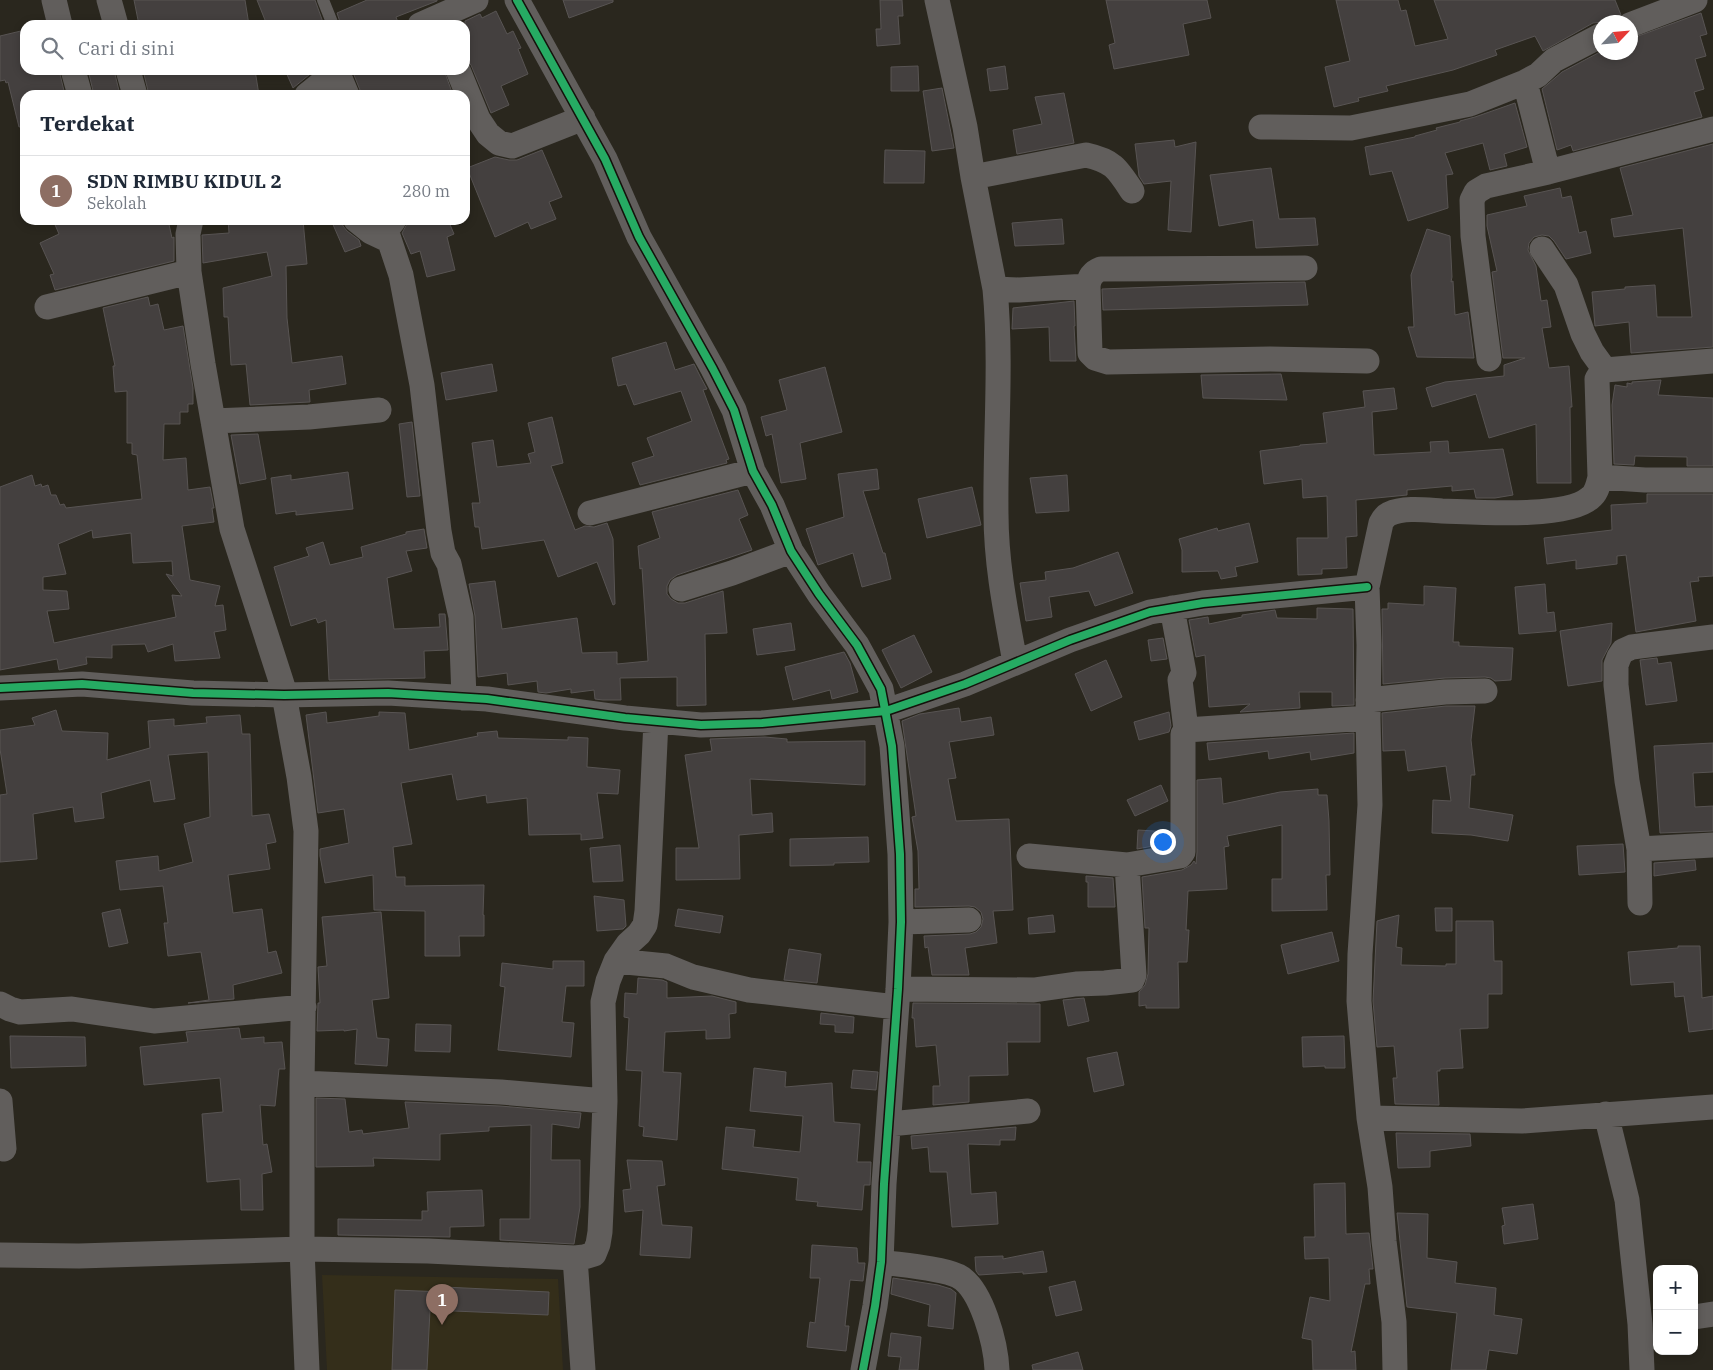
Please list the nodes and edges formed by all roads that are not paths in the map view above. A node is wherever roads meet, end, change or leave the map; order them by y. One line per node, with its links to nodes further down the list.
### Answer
1 (54, 0): 8 (street)
2 (109, 0): 9 (street)
3 (324, 0): 10 (lane)
4 (476, 0): 11 (street)
5 (517, 0): 26 (street)
6 (937, 0): 30 (street)
7 (1695, 0): 12 (street)
8 (59, 20)
9 (115, 20)
10 (331, 20)
11 (437, 20)
12 (1638, 22)
13 (1593, 40): 19 (street)
14 (74, 75): 20 (street)
15 (129, 75): 21 (street)
16 (332, 75): 22 (street)
17 (339, 75): 23 (street)
18 (460, 75): 24 (street)
19 (1525, 82): 27 (street); 29 (street)
20 (79, 90)
21 (134, 90)
22 (313, 90)
23 (345, 90)
24 (466, 90)
25 (470, 99): 26 (street)
26 (583, 118): 47 (street)
27 (1261, 127)
28 (1713, 129): 29 (street)
29 (1548, 172): 41 (street)
30 (972, 177): 31 (street); 39 (street)
31 (1132, 191)
32 (190, 225): 37 (street)
33 (362, 225): 34 (street)
34 (391, 230): 60 (street)
35 (1542, 249): 44 (street)
36 (1306, 268): 38 (street)
37 (189, 272): 40 (street); 46 (street)
38 (1088, 286): 39 (street); 42 (street)
39 (995, 288): 56 (street)
40 (47, 307)
41 (1489, 359)
42 (1367, 361)
43 (1713, 361): 44 (street)
44 (1605, 370): 48 (street)
45 (379, 410): 46 (street)
46 (213, 421): 59 (street)
47 (753, 471): 50 (street); 51 (street)
48 (1600, 477): 49 (street); 52 (street)
49 (1713, 480)
50 (590, 513)
51 (791, 551): 53 (street); 62 (street)
52 (1367, 587): 54 (street); 61 (street)
53 (681, 589)
54 (1172, 608): 56 (street); 64 (street)
55 (1713, 638): 66 (street)
56 (1015, 662): 62 (street)
57 (0, 688): 59 (street)
58 (1486, 691): 61 (street)
59 (284, 695): 60 (street); 75 (street)
60 (464, 698): 63 (street)
61 (1368, 709): 64 (street); 82 (street)
62 (886, 711): 63 (street); 71 (street)
63 (656, 721): 72 (street)
64 (1186, 730): 68 (street)
65 (1713, 845): 66 (street)
66 (1639, 849): 69 (street)
67 (1029, 856): 68 (street)
68 (1128, 865): 73 (street)
69 (1640, 903)
70 (970, 920): 71 (street)
71 (901, 922): 73 (street)
72 (616, 961): 73 (street); 78 (street)
73 (897, 998): 83 (street)
74 (0, 1004): 75 (street)
75 (304, 1007): 76 (street)
76 (302, 1083): 78 (street); 85 (street)
77 (0, 1101): 84 (street)
78 (605, 1101): 87 (street)
79 (1713, 1107): 81 (street)
80 (1028, 1111): 83 (street)
81 (1606, 1114): 82 (street); 91 (street)
82 (1369, 1118): 96 (street)
83 (889, 1124): 88 (street)
84 (4, 1149)
85 (302, 1249): 86 (street); 87 (street); 92 (street)
86 (0, 1254)
87 (575, 1258): 93 (street)
88 (881, 1262): 94 (street); 95 (street)
89 (1713, 1314): 90 (street)
90 (1698, 1316)
91 (1649, 1323): 97 (street)
92 (307, 1370)
93 (583, 1370)
94 (863, 1370)
95 (998, 1370)
96 (1395, 1370)
97 (1642, 1370)

